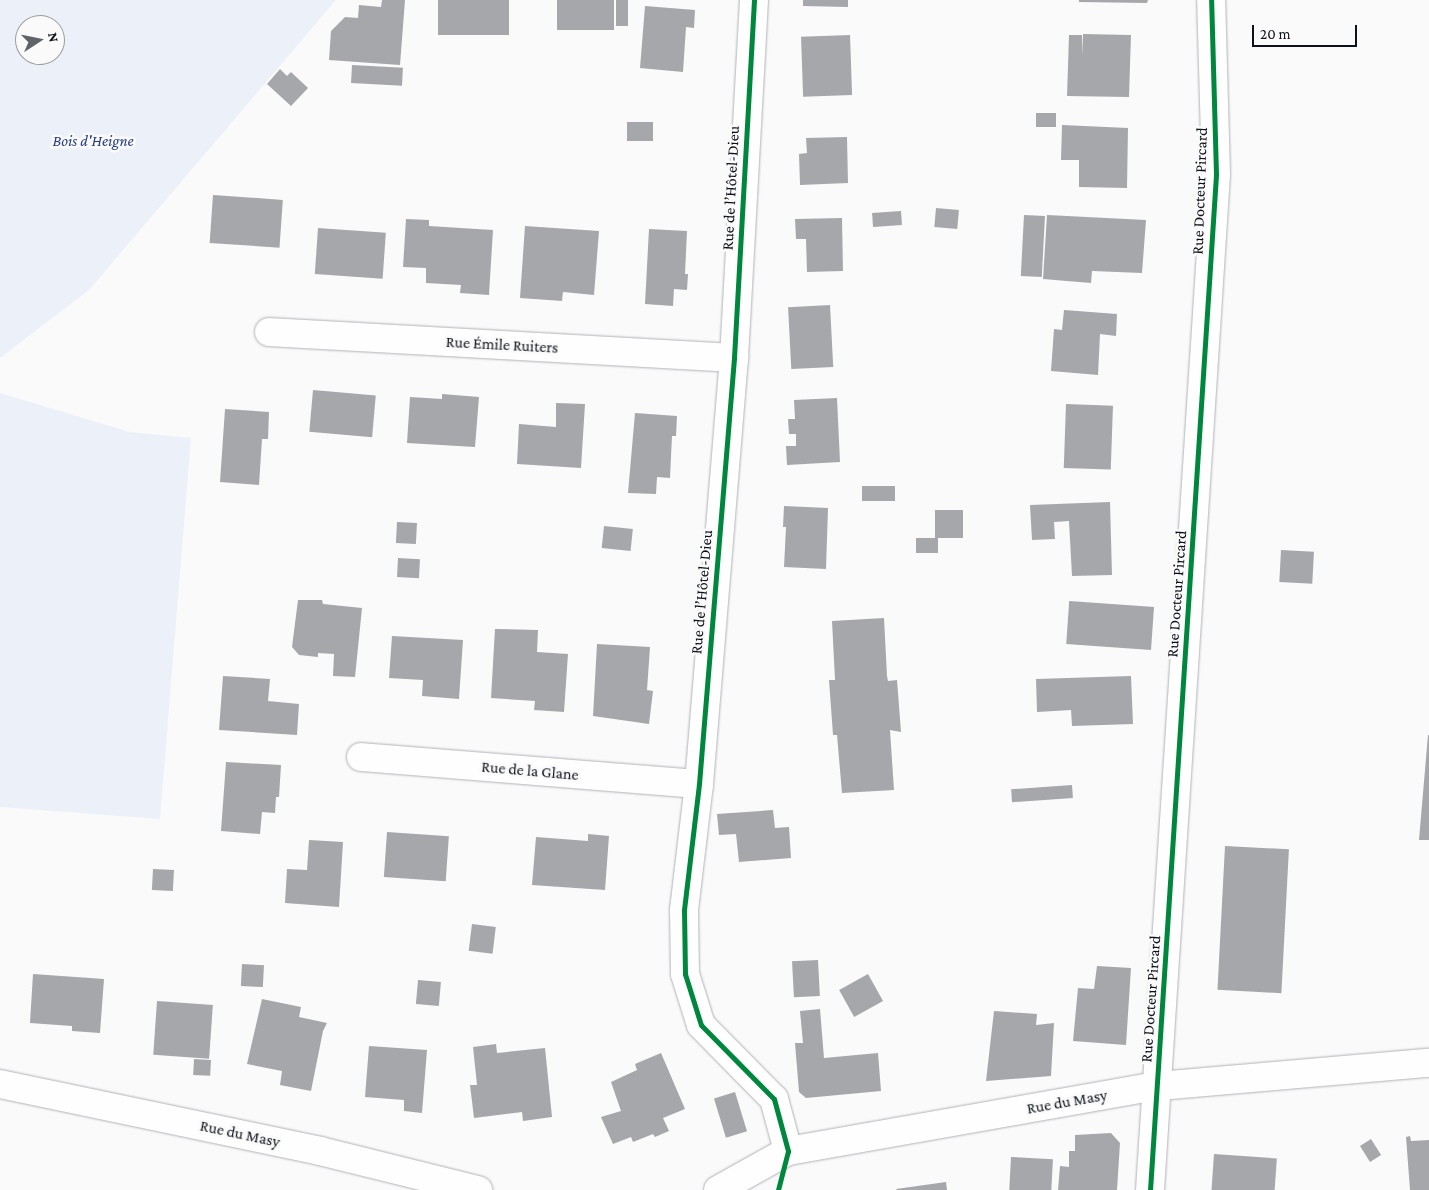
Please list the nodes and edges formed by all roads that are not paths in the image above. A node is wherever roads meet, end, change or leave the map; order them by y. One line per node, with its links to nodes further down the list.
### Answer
1 (754, 0): 4 (street, Rue de l’Hôtel-Dieu)
2 (1211, 0): 9 (street, Rue Docteur Pircard)
3 (269, 332): 4 (street, Rue Émile Ruiters)
4 (734, 358): 6 (street, Rue de l’Hôtel-Dieu)
5 (361, 757): 6 (street, Rue de la Glane)
6 (699, 784): 10 (street, Rue de l’Hôtel-Dieu)
7 (1429, 1063): 9 (street, Rue du Masy)
8 (0, 1084): 11 (street, Rue du Masy)
9 (1158, 1086): 10 (street, Rue du Masy); 13 (street, Rue Docteur Pircard)
10 (788, 1151): 12 (street, Rue du Masy)
11 (478, 1190)
12 (718, 1190)
13 (1150, 1190)

